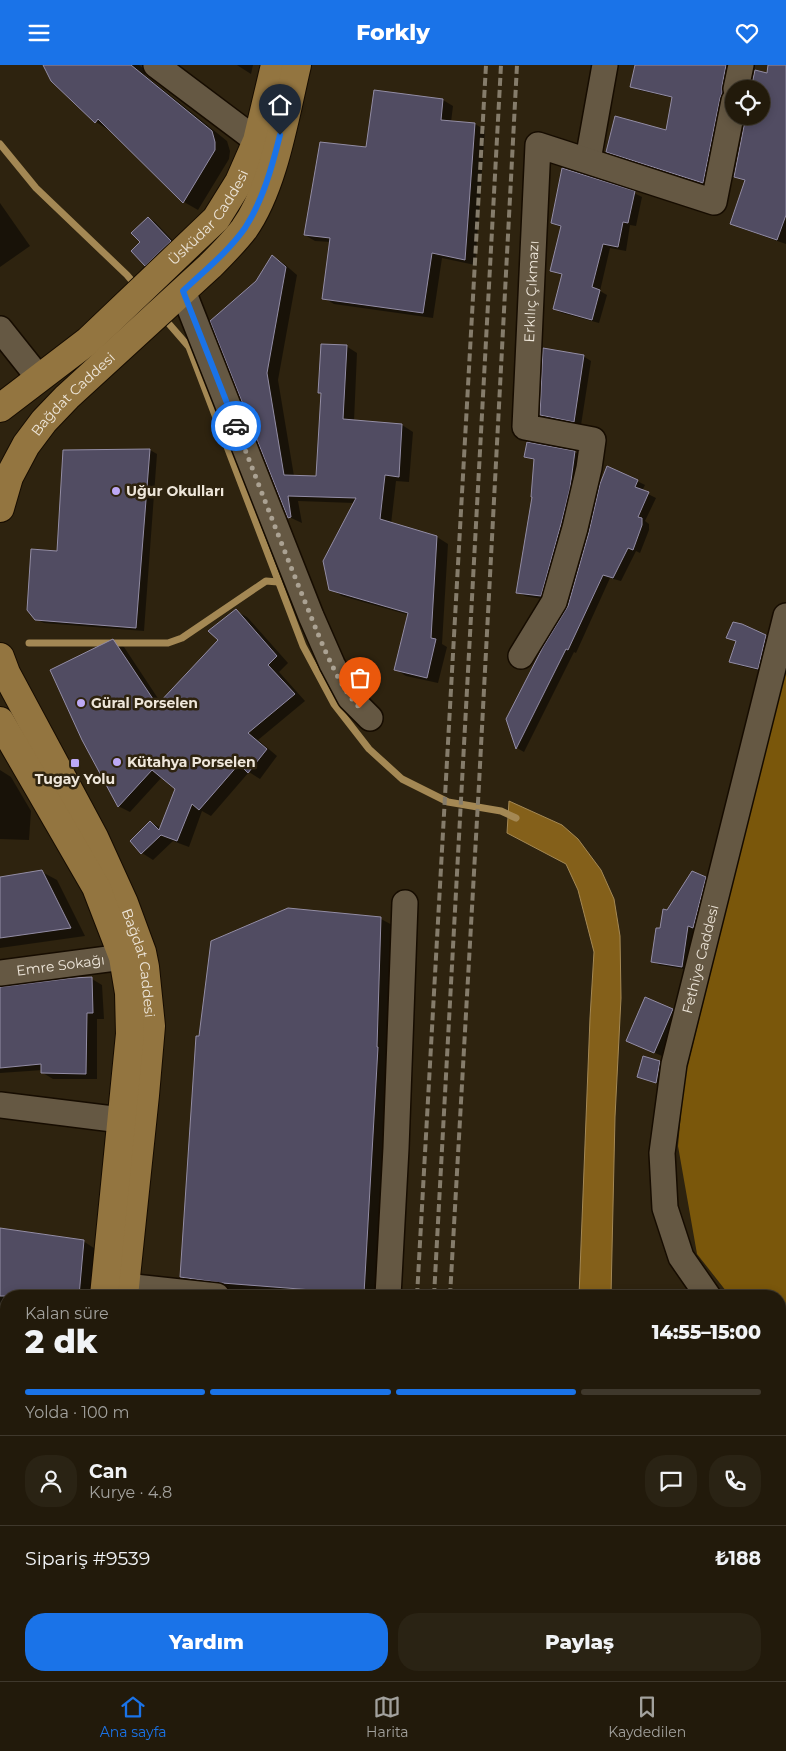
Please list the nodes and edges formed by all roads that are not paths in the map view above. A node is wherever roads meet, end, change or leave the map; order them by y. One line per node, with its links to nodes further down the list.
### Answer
1 (156, 65): 8 (street)
2 (275, 65): 8 (main road, Üsküdar Caddesi)
3 (297, 65): 11 (main road, Üsküdar Caddesi)
4 (605, 65): 9 (street)
5 (741, 65): 6 (street)
6 (738, 80)
7 (729, 125): 9 (street, Erkılıç Çıkmazı)
8 (257, 141): 10 (main road, Üsküdar Caddesi)
9 (588, 160): 17 (street, Erkılıç Çıkmazı)
10 (156, 277): 13 (main road, Bağdat Caddesi)
11 (178, 295): 15 (main road, Bağdat Caddesi); 19 (street)
12 (0, 329): 13 (street)
13 (39, 378): 14 (main road, Bağdat Caddesi)
14 (0, 408)
15 (0, 508)
16 (786, 616): 29 (street, Fethiye Caddesi)
17 (520, 656)
18 (0, 657): 26 (main road, Bağdat Caddesi)
19 (370, 718)
20 (0, 721): 22 (main road, Bağdat Caddesi)
21 (405, 903): 28 (street)
22 (123, 957): 23 (street, Emre Sokağı); 25 (main road, Bağdat Caddesi)
23 (0, 973)
24 (0, 1105): 25 (street)
25 (121, 1121): 27 (main road, Bağdat Caddesi)
26 (117, 1290)
27 (117, 1290)
28 (388, 1290)
29 (704, 1290)

